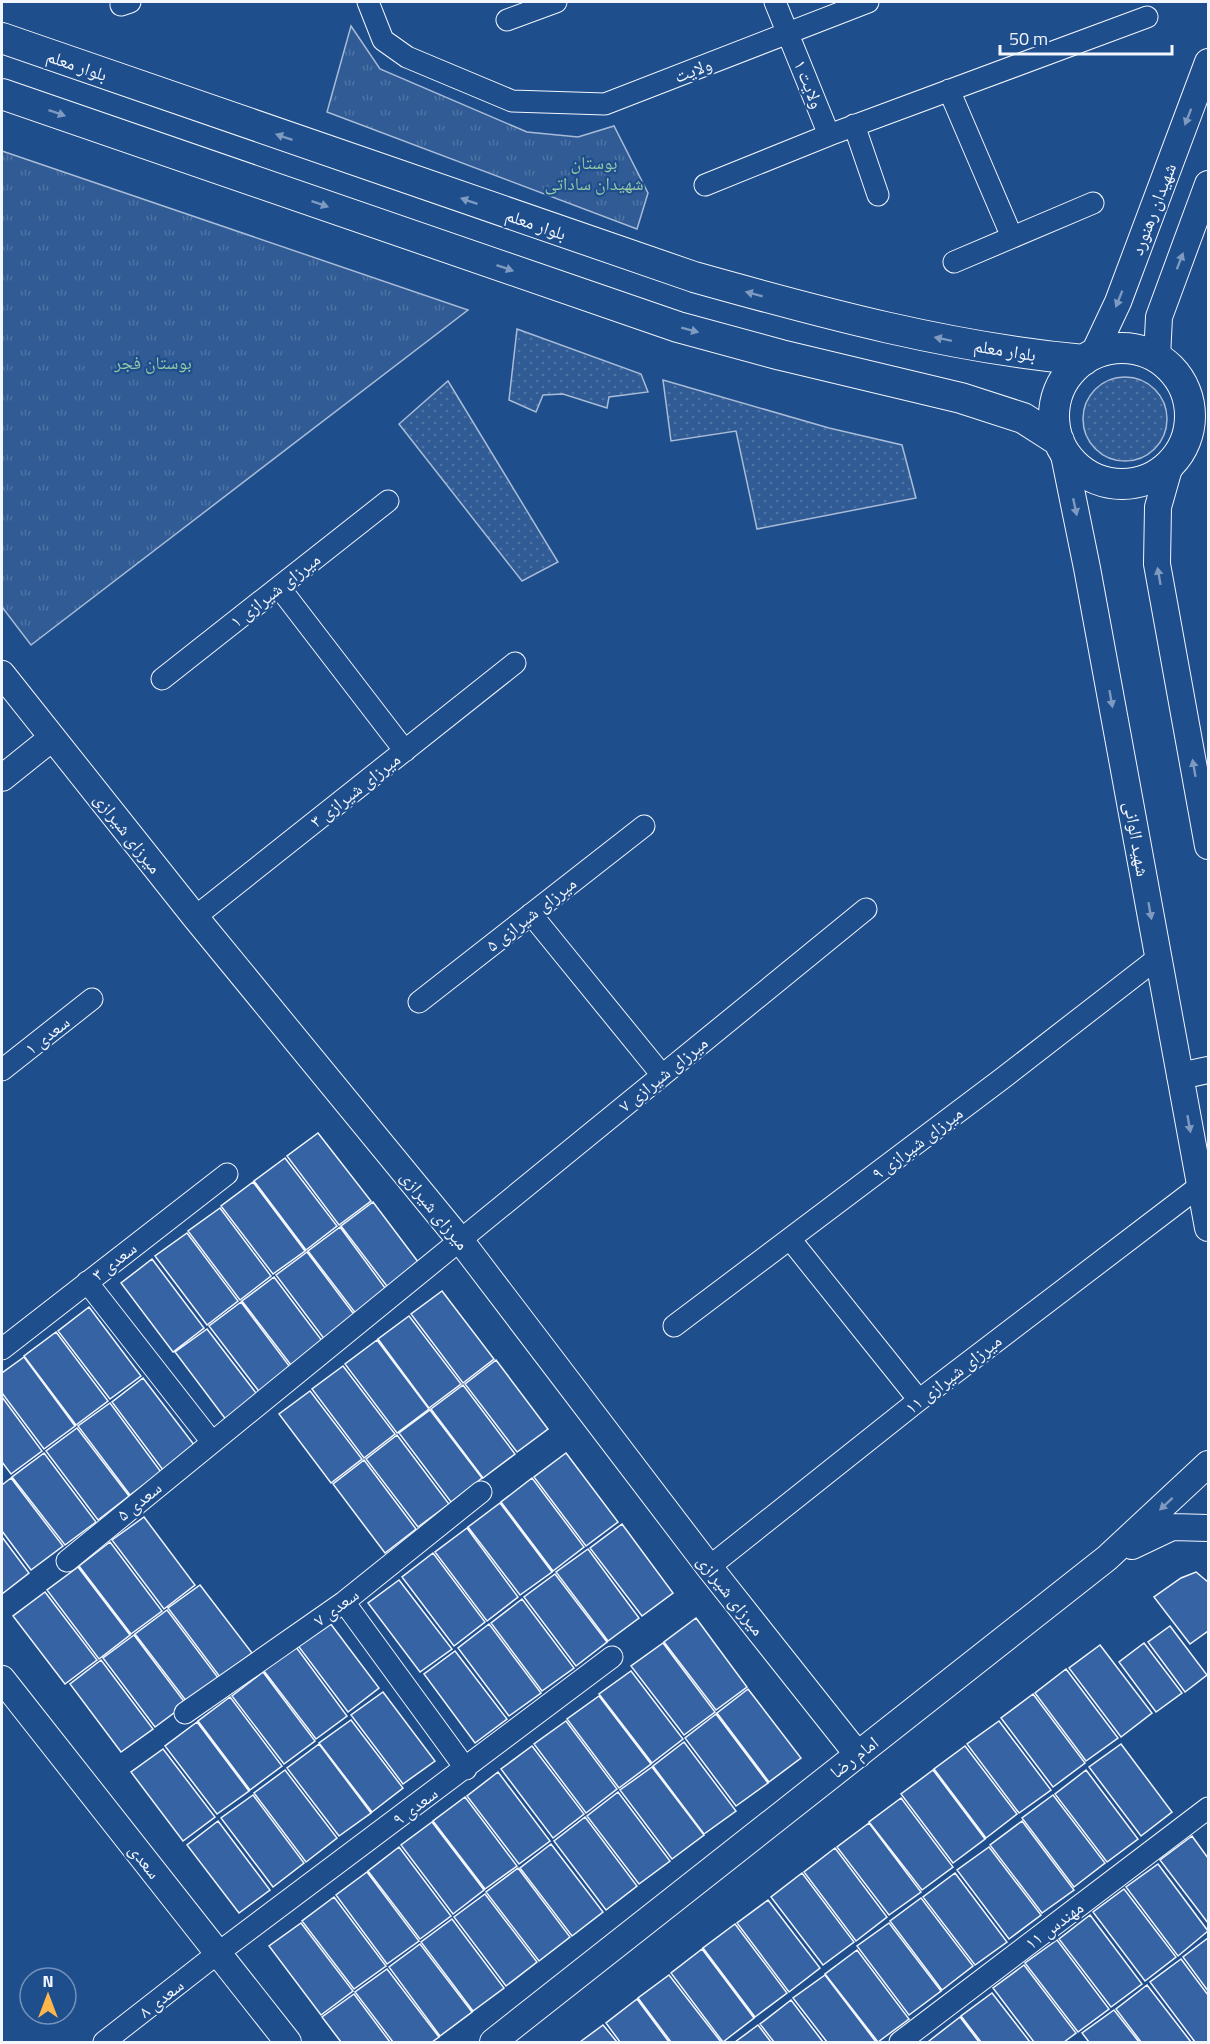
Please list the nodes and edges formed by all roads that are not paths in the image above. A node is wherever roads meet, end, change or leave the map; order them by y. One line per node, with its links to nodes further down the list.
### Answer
1 (368, 2): 7 (street, ولایت)
2 (556, 2): 6 (street)
3 (776, 2): 7 (street, ولایت ۱)
4 (868, 2): 7 (street, ولایت)
5 (1148, 17): 10 (street)
6 (507, 20)
7 (789, 33): 13 (street, ولایت ۱)
8 (2, 38): 20 (main road, بلوار معلم, one-way to 8)
9 (1209, 62): 20 (street, شهیدان رهنورد, one-way to 20)
10 (949, 90): 12 (street); 18 (street)
11 (2, 94): 23 (main road, one-way to 23)
12 (854, 125): 13 (street); 16 (street)
13 (830, 135): 14 (street)
14 (705, 184)
15 (1209, 184): 21 (street, one-way to 15)
16 (878, 195)
17 (1093, 202): 18 (street)
18 (1012, 237): 19 (street)
19 (954, 262)
20 (1089, 358): 21 (main road); 23 (main road)
21 (1164, 363): 22 (main road); 24 (main road)
22 (1209, 380)
23 (1061, 446): 24 (main road); 38 (street, شهید الوانی, one-way to 38)
24 (1187, 454): 34 (street, one-way to 24)
25 (388, 501): 26 (street, میرزای شیرازی ۱)
26 (279, 587): 29 (street, میرزای شیرازی ۱); 31 (street)
27 (515, 663): 31 (street, میرزای شیرازی ۳)
28 (2, 674): 30 (street, میرزای شیرازی)
29 (162, 679)
30 (52, 738): 32 (street); 37 (street, میرزای شیرازی)
31 (405, 751): 37 (street, میرزای شیرازی ۳)
32 (2, 778)
33 (644, 826): 36 (street, میرزای شیرازی ۵)
34 (1209, 846)
35 (866, 909): 43 (street, میرزای شیرازی ۷)
36 (531, 914): 40 (street, میرزای شیرازی ۵); 43 (street)
37 (195, 917): 49 (street, میرزای شیرازی)
38 (1159, 957): 44 (street, شهید الوانی); 48 (street, میرزای شیرازی ۹)
39 (92, 999): 42 (street, سعدی ۱)
40 (419, 1002)
41 (1209, 1070): 44 (street)
42 (2, 1071)
43 (662, 1075): 49 (street, میرزای شیرازی ۷)
44 (1180, 1076): 46 (street, شهید الوانی, one-way to 46)
45 (227, 1174): 50 (street, سعدی ۳)
46 (1201, 1185): 47 (street, شهید الوانی); 53 (street, میرزای شیرازی ۱۱)
47 (1209, 1228)
48 (790, 1239): 51 (street, میرزای شیرازی ۹); 53 (street)
49 (460, 1240): 54 (street, میرزای شیرازی ۷); 60 (street, میرزای شیرازی)
50 (87, 1282): 52 (street, سعدی ۳); 54 (street)
51 (674, 1326)
52 (2, 1348)
53 (919, 1400): 60 (street, میرزای شیرازی ۱۱)
54 (212, 1442): 59 (street, سعدی ۵)
55 (1209, 1464): 58 (street, امام رضا, one-way to 58)
56 (481, 1492): 61 (street, سعدی ۷)
57 (1209, 1528): 58 (street)
58 (1107, 1558): 65 (street, امام رضا)
59 (67, 1561)
60 (709, 1567): 65 (street, میرزای شیرازی)
61 (344, 1602): 64 (street, سعدی ۷); 66 (street)
62 (612, 1657): 66 (street, سعدی ۹)
63 (2, 1679): 68 (street, سعدی)
64 (185, 1713)
65 (858, 1755): 71 (street, امام رضا)
66 (466, 1768): 68 (street, سعدی ۹)
67 (1209, 1808): 72 (street, مهندس ۱۱)
68 (218, 1953): 69 (street, سعدی ۸); 70 (street, سعدی)
69 (104, 2043)
70 (288, 2043)
71 (493, 2043)
72 (900, 2043)

